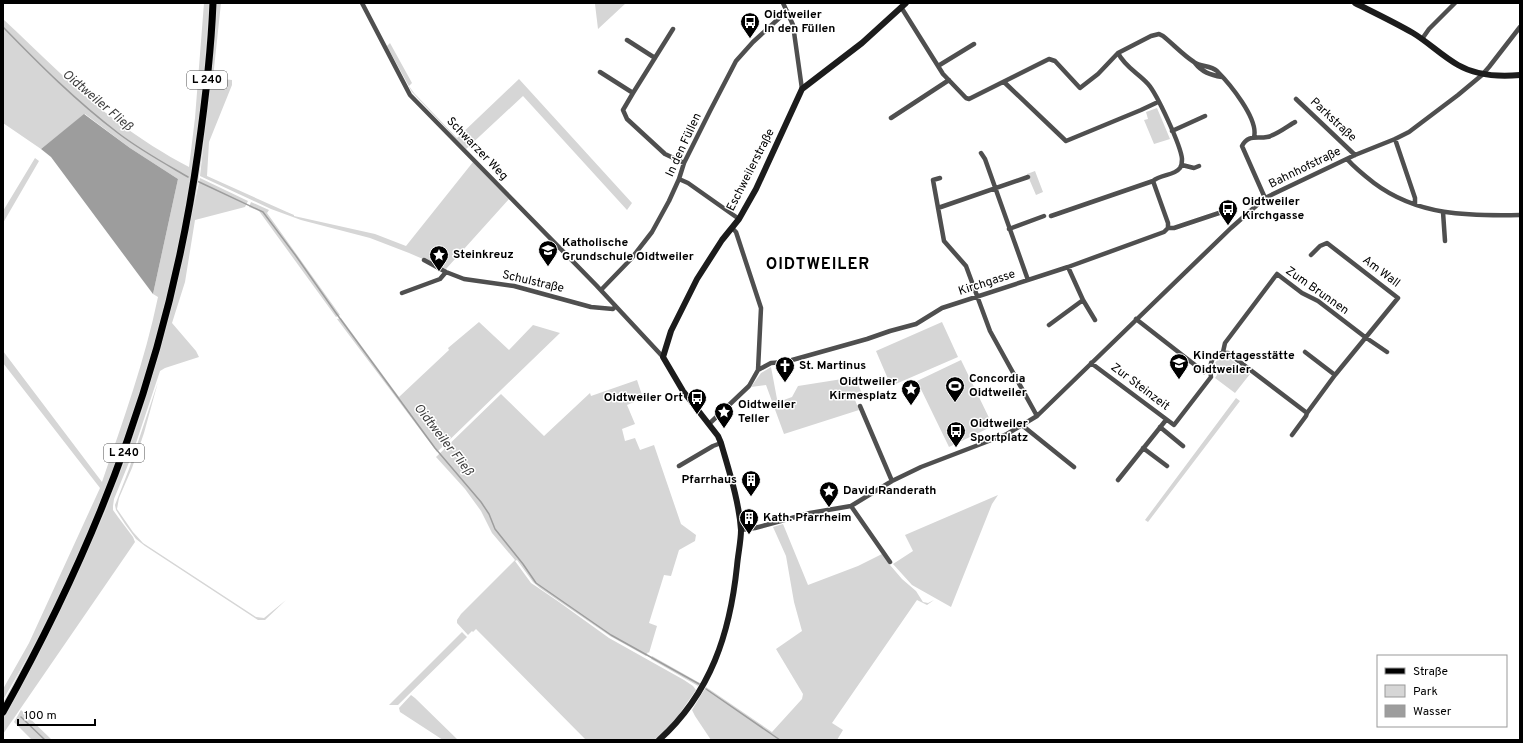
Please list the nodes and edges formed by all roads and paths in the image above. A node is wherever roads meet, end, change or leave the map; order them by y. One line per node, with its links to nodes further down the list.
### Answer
1 (212, 3): 98 (main road, L 240)
2 (362, 3): 62 (street, Schwarzer Weg)
3 (783, 3): 7 (street)
4 (1355, 3): 10 (street)
5 (1455, 3): 10 (street)
6 (903, 5): 16 (street); 23 (street, Eschweilerstraße)
7 (787, 11): 23 (street); 36 (street, In den Füllen)
8 (1520, 27): 18 (street, Bahnhofstraße)
9 (673, 29): 14 (street)
10 (1422, 39): 18 (street)
11 (627, 40): 14 (street)
12 (974, 44): 16 (street)
13 (1118, 53): 15 (street); 22 (street); 26 (street)
14 (655, 58): 24 (street)
15 (1195, 63): 20 (street); 20 (street)
16 (938, 66): 21 (street)
17 (600, 72): 24 (street)
18 (1482, 75): 19 (street); 32 (street, Bahnhofstraße)
19 (1520, 75)
20 (1222, 77): 31 (street)
21 (949, 80): 22 (street); 28 (street)
22 (1004, 82): 26 (street)
23 (802, 89): 52 (street, Eschweilerstraße)
24 (633, 93): 36 (street)
25 (1296, 99): 34 (street, Parkstraße)
26 (1158, 102): 30 (street)
27 (1205, 116): 30 (street)
28 (891, 118)
29 (1295, 122): 31 (street)
30 (1172, 131): 37 (street)
31 (1254, 137): 44 (street)
32 (1395, 140): 34 (street, Bahnhofstraße); 45 (street)
33 (981, 153): 43 (street)
34 (1355, 155): 35 (street, Bahnhofstraße)
35 (1347, 159): 44 (street, Bahnhofstraße); 45 (street, Parkstraße)
36 (684, 163): 41 (street, In den Füllen)
37 (1182, 165): 38 (street); 42 (street)
38 (1199, 166)
39 (1028, 176): 43 (street)
40 (940, 178): 46 (street)
41 (679, 179): 52 (street); 62 (street, In den Füllen)
42 (1154, 181): 51 (street); 54 (street)
43 (995, 188): 46 (street); 55 (street)
44 (1265, 198): 67 (street, Bahnhofstraße)
45 (1415, 204): 48 (street, Parkstraße)
46 (938, 208): 64 (street)
47 (1222, 212): 54 (street, Kirchgasse)
48 (1443, 212): 49 (street, Parkstraße); 56 (street)
49 (1520, 215)
50 (1044, 216): 55 (street)
51 (1051, 216)
52 (739, 219): 53 (street, Eschweilerstraße)
53 (732, 228): 74 (street, Eschweilerstraße); 76 (street)
54 (1168, 228): 59 (street, Kirchgasse)
55 (1009, 229): 61 (street)
56 (1445, 242)
57 (1311, 255): 70 (street, Am Wall)
58 (424, 260): 60 (street, Schulstraße)
59 (1068, 267): 61 (street, Kirchgasse); 65 (street)
60 (446, 272): 63 (street); 66 (street, Schulstraße)
61 (1028, 280): 64 (street, Kirchgasse)
62 (601, 290): 66 (street)
63 (402, 293)
64 (976, 298): 76 (street, Kirchgasse); 81 (street)
65 (1083, 300): 68 (street); 69 (street)
66 (615, 307): 74 (street)
67 (1136, 319): 75 (street, Bahnhofstraße); 77 (street)
68 (1095, 320)
69 (1049, 325)
70 (1365, 337): 71 (street, Zum Brunnen); 73 (street); 78 (street)
71 (1223, 352): 80 (street); 82 (street, Zur Steinzeit)
72 (1305, 352): 78 (street)
73 (1387, 352)
74 (663, 357): 83 (street)
75 (1091, 363): 81 (street, Bahnhofstraße); 82 (street, Zur Steinzeit)
76 (758, 370): 83 (street)
77 (1204, 372)
78 (1335, 375): 80 (street)
79 (860, 406): 94 (street)
80 (1307, 413): 86 (street)
81 (1037, 416): 84 (street, Bahnhofstraße)
82 (1166, 420): 85 (street)
83 (709, 424): 87 (street)
84 (1023, 426): 92 (street); 94 (street, Bahnhofstraße)
85 (1160, 427): 88 (street); 89 (street)
86 (1292, 435)
87 (721, 443): 90 (street); 96 (street)
88 (1183, 446)
89 (1143, 448): 91 (street); 93 (street)
90 (680, 466)
91 (1167, 466)
92 (1074, 467)
93 (1118, 480)
94 (892, 481): 95 (street, Bahnhofstraße)
95 (851, 506): 96 (street, Bahnhofstraße); 97 (street)
96 (741, 530): 99 (street)
97 (890, 562)
98 (5, 709)
99 (659, 740)

